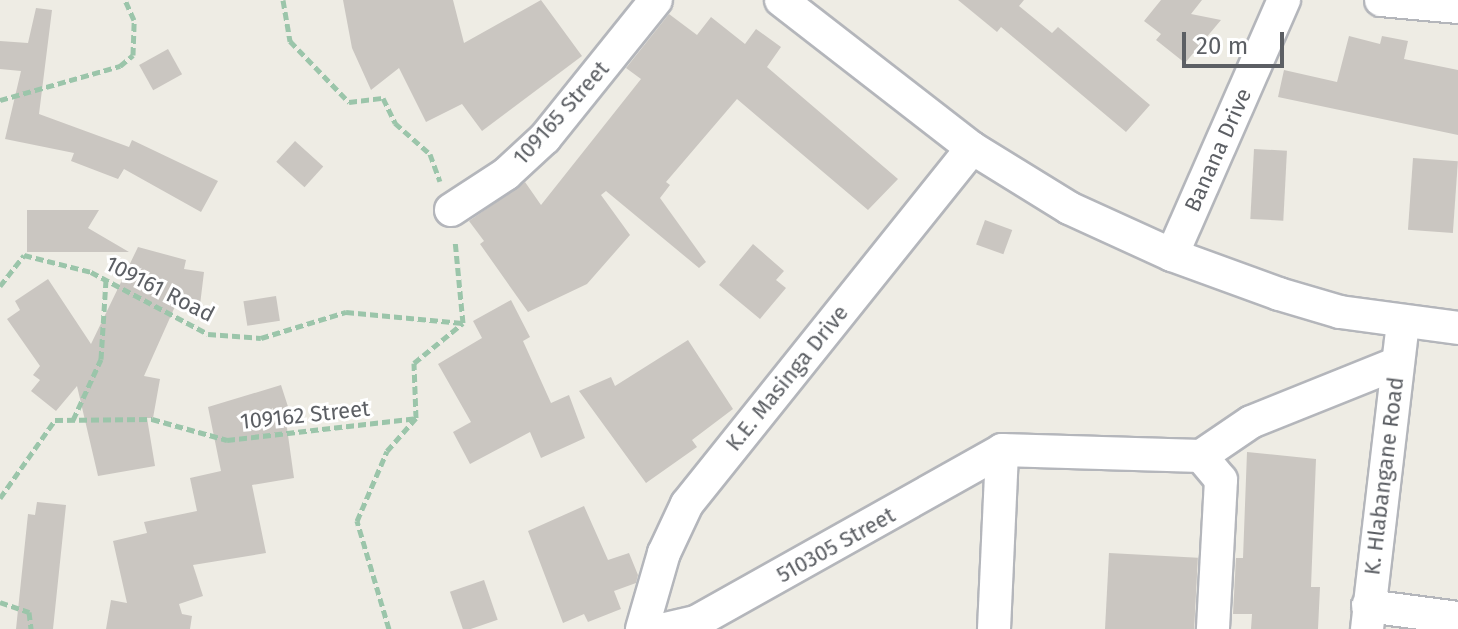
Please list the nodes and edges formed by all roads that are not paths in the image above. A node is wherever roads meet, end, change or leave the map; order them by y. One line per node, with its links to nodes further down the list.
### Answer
1 (656, 0): 7 (street, 109165 Street)
2 (781, 0): 6 (street)
3 (1284, 0): 8 (street, Banana Drive)
4 (1381, 0): 5 (street)
5 (1458, 7)
6 (972, 148): 8 (street); 16 (street, K.E. Masinga Drive)
7 (451, 210)
8 (1172, 255): 9 (street)
9 (1403, 323): 10 (street); 11 (street, K. Hlabangane Road)
10 (1458, 328)
11 (1398, 363): 13 (street); 14 (street, K. Hlabangane Road)
12 (1002, 450): 13 (street); 17 (street, 510305 Street); 18 (street)
13 (1201, 456): 19 (street)
14 (1368, 617): 15 (street)
15 (1458, 618)
16 (642, 629)
17 (665, 629)
18 (994, 629)
19 (1213, 629)

